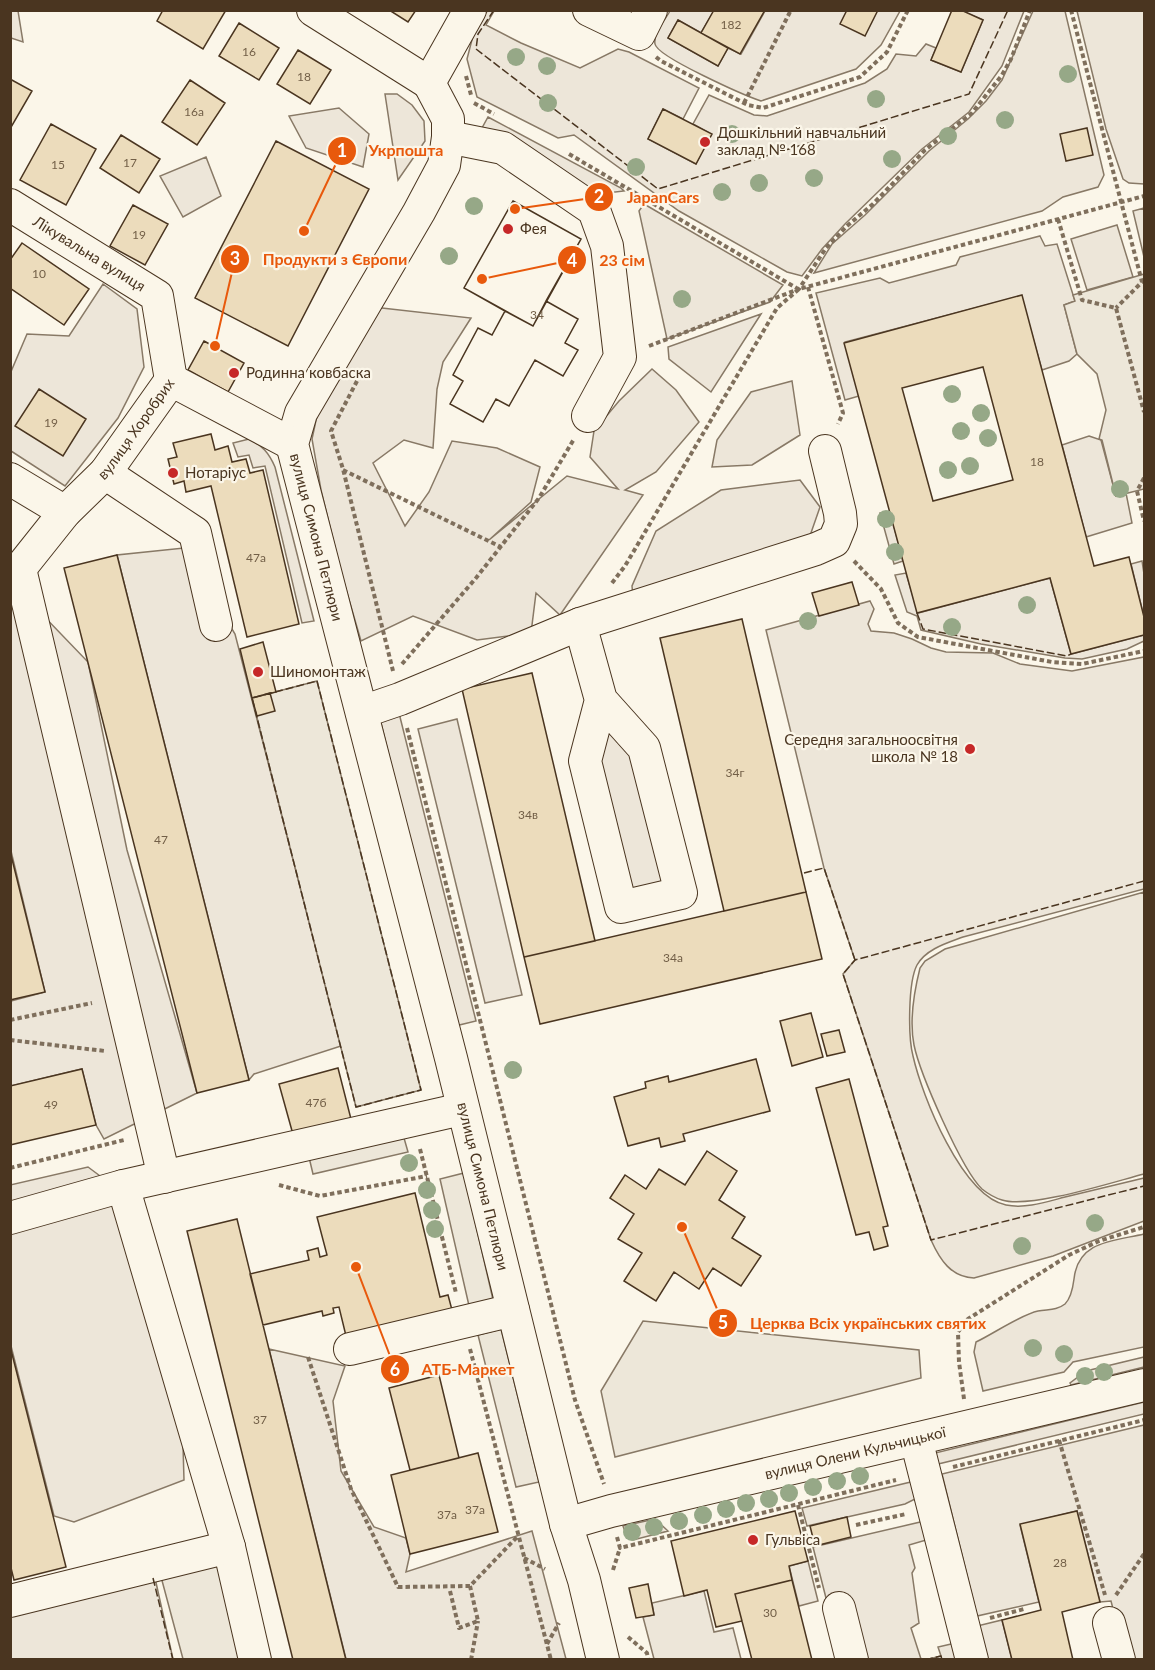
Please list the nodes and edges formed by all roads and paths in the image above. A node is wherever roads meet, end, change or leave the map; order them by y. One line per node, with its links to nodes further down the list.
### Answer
1 (313, 10): 10 (street)
2 (470, 10): 10 (street)
3 (589, 10): 4 (street)
4 (651, 10)
5 (791, 10): 12 (path)
6 (908, 10): 12 (path)
7 (1030, 10): 21 (path)
8 (1071, 10): 17 (path)
9 (655, 56): 12 (path)
10 (429, 83): 14 (street, вулиця Симона Петлюри)
11 (473, 103): 13 (path)
12 (744, 103)
13 (499, 117)
14 (448, 137): 23 (street); 27 (street, вулиця Симона Петлюри)
15 (566, 152): 21 (path)
16 (1144, 196): 17 (path)
17 (1121, 202): 19 (path); 22 (path)
18 (10, 205): 24 (street, Лікувальна вулиця)
19 (1058, 219): 20 (path); 22 (path)
20 (808, 287): 21 (path); 28 (path)
21 (799, 289): 23 (path); 37 (path)
22 (1116, 308): 25 (path)
23 (620, 357): 26 (street)
24 (171, 380): 27 (street, вулиця Хоробрих); 29 (street, вулиця Хоробрих)
25 (1144, 412)
26 (588, 416): 35 (path)
27 (292, 444): 42 (street, вулиця Симона Петлюри)
28 (825, 451): 34 (street)
29 (105, 473): 32 (street, вулиця Хоробрих); 38 (street)
30 (10, 478): 32 (street)
31 (1144, 478): 33 (path)
32 (65, 512): 36 (street, вулиця Хоробрих)
33 (1144, 521)
34 (834, 541): 37 (street); 39 (path)
35 (501, 547): 35 (path)
36 (15, 575): 43 (street)
37 (580, 624): 40 (street); 41 (street)
38 (216, 625)
39 (1144, 651)
40 (400, 699): 42 (street); 67 (path)
41 (601, 700): 41 (street)
42 (362, 712): 47 (street, вулиця Симона Петлюри)
43 (122, 996): 44 (path); 46 (street)
44 (10, 1020)
45 (10, 1040): 46 (path)
46 (140, 1072): 48 (street)
47 (462, 1109): 51 (street); 57 (street, вулиця Симона Петлюри)
48 (154, 1132): 50 (path); 51 (street)
49 (420, 1148): 52 (path)
50 (10, 1168)
51 (164, 1176): 54 (street)
52 (427, 1176): 53 (path); 58 (path)
53 (279, 1185)
54 (123, 1186): 55 (street); 74 (street)
55 (10, 1218)
56 (1144, 1227): 62 (path)
57 (513, 1310): 58 (street); 70 (street, вулиця Симона Петлюри)
58 (464, 1322): 59 (street); 73 (path)
59 (350, 1349)
60 (308, 1357): 78 (path)
61 (1144, 1384): 64 (street, вулиця Олени Кульчицької)
62 (964, 1405)
63 (1144, 1419): 65 (path)
64 (916, 1439): 66 (street); 70 (street, вулиця Олени Кульчицької)
65 (1059, 1440): 66 (path); 82 (path)
66 (925, 1473): 68 (path); 69 (street)
67 (606, 1491)
68 (798, 1504): 72 (path); 81 (path)
69 (933, 1508): 71 (path); 93 (street)
70 (567, 1524): 90 (street, вулиця Симона Петлюри)
71 (855, 1525)
72 (616, 1531)
73 (517, 1536): 76 (path); 78 (path)
74 (229, 1546): 80 (street); 87 (street)
75 (1144, 1554): 82 (path)
76 (523, 1558): 77 (path); 86 (path)
77 (545, 1569)
78 (470, 1586): 83 (path)
79 (450, 1591): 83 (path)
80 (10, 1601)
81 (839, 1608): 92 (street)
82 (1109, 1614): 94 (street)
83 (478, 1622): 88 (path)
84 (559, 1623): 86 (path)
85 (626, 1635): 91 (path)
86 (546, 1645): 89 (path)
87 (255, 1659)
88 (471, 1659)
89 (550, 1659)
90 (603, 1659)
91 (648, 1659)
92 (852, 1659)
93 (972, 1659)
94 (1119, 1659)

